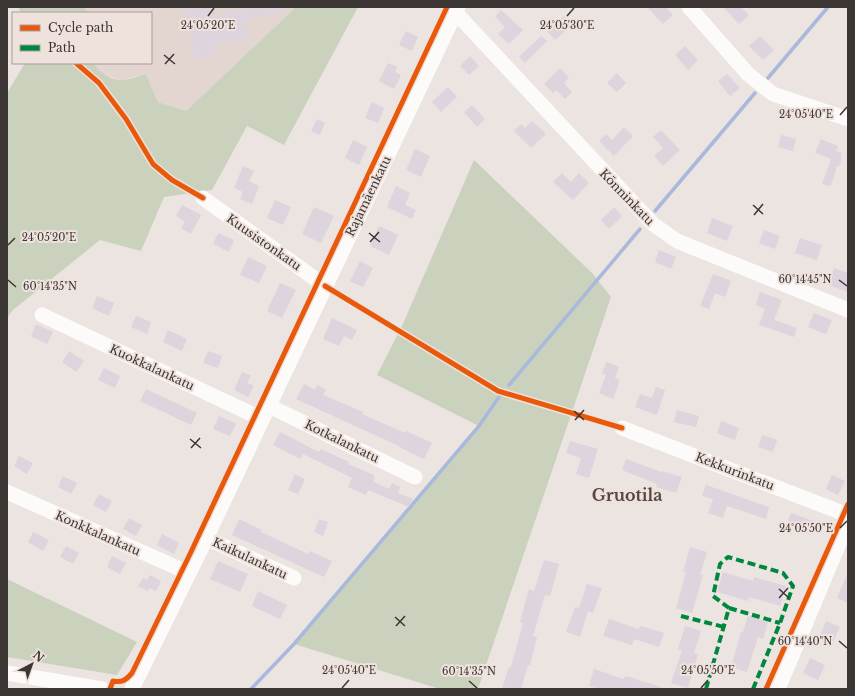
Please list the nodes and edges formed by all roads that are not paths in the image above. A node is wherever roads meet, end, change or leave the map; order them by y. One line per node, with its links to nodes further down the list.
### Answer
1 (689, 7): 3 (street)
2 (457, 10): 5 (street, Rajamäenkatu); 6 (street, Könninkatu)
3 (848, 119)
4 (203, 198): 5 (street, Kuusistonkatu)
5 (325, 286): 8 (street, Rajamäenkatu)
6 (848, 310)
7 (42, 315): 8 (street, Kuokkalankatu)
8 (266, 412): 10 (street, Kotkalankatu); 14 (street, Rajamäenkatu)
9 (622, 428): 12 (street, Kekkurinkatu)
10 (415, 477)
11 (7, 492): 15 (street, Konkkalankatu)
12 (848, 515)
13 (848, 522): 20 (street)
14 (206, 538): 15 (street, Rajamäenkatu); 16 (street, Kaikulankatu)
15 (189, 573): 19 (street, Rajamäenkatu)
16 (294, 578)
17 (7, 673): 18 (street)
18 (102, 689)
19 (132, 689)
20 (778, 689)

